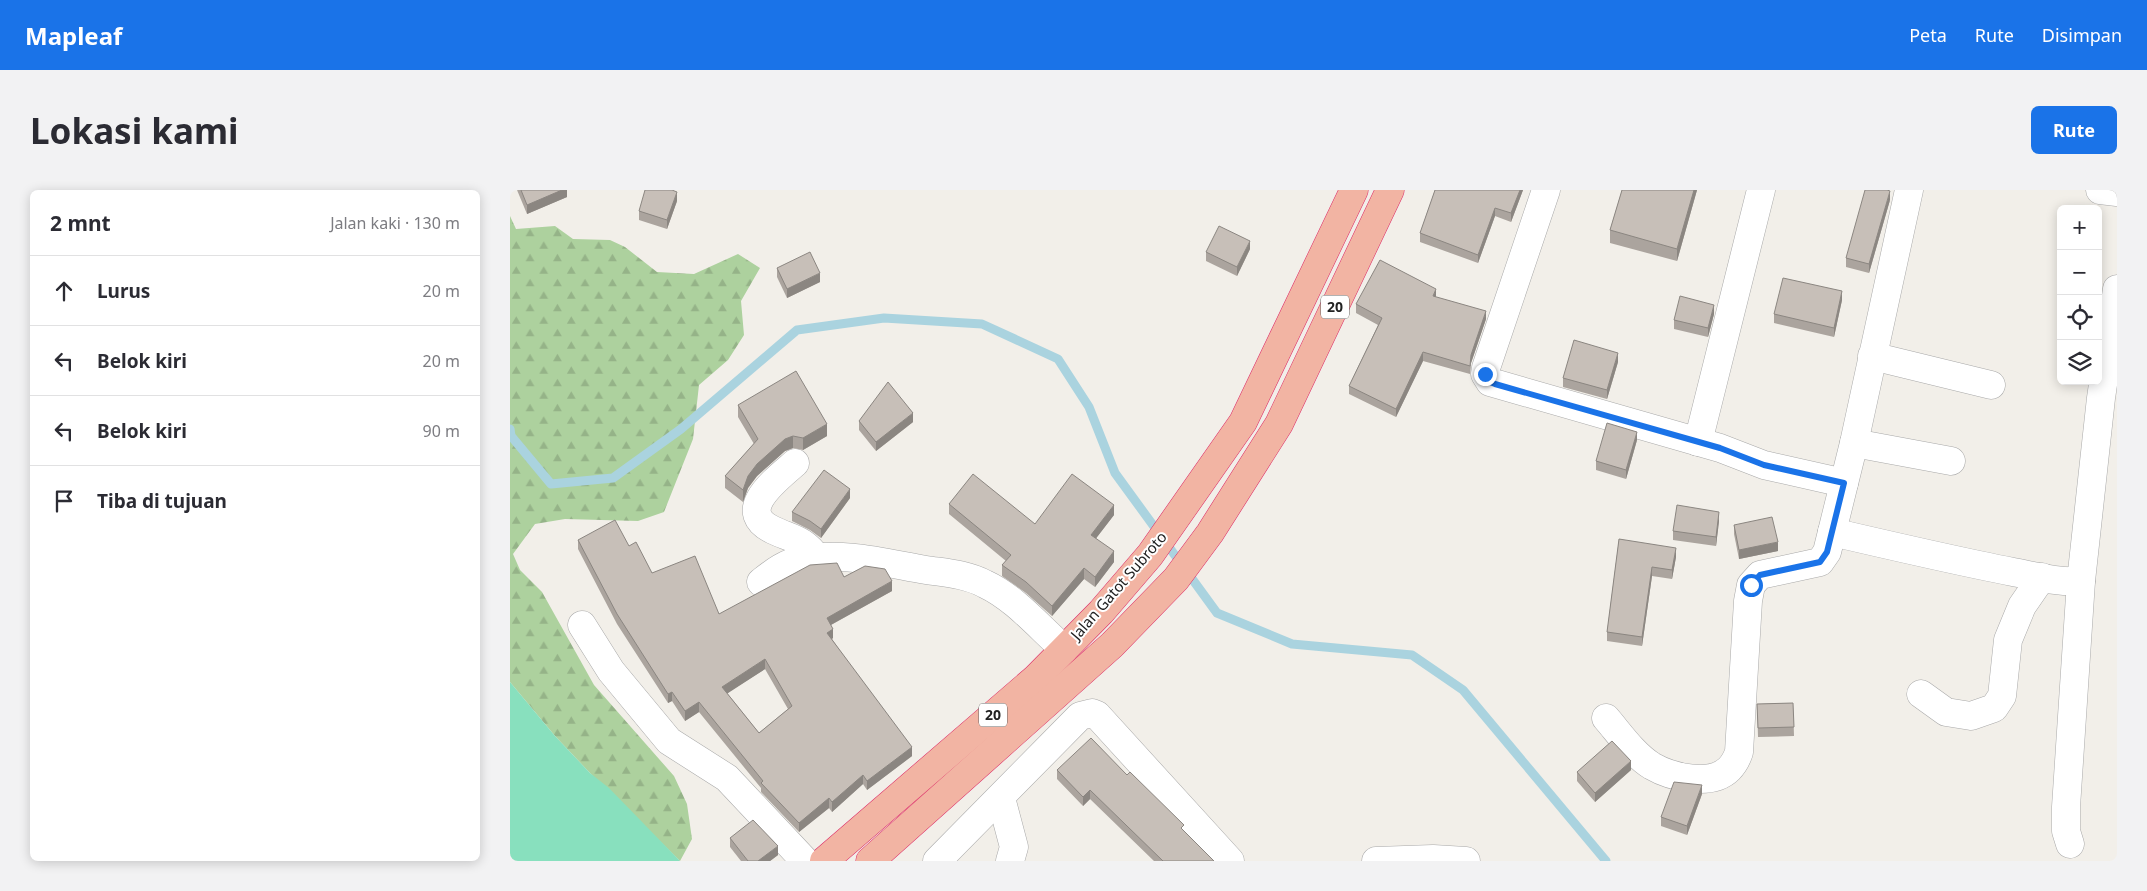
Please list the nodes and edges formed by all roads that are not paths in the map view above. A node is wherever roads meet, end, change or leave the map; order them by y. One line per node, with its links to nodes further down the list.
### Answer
1 (1354, 190): 23 (highway, Jalan Gatot Subroto / 20)
2 (1390, 190): 30 (highway, Jalan Gatot Subroto / 20)
3 (1546, 190): 12 (street)
4 (1761, 190): 12 (street)
5 (1909, 190): 9 (street)
6 (2100, 190): 7 (street)
7 (2117, 192)
8 (2117, 289): 11 (street)
9 (1872, 356): 10 (street); 13 (street)
10 (1991, 384)
11 (2107, 441): 20 (street)
12 (1698, 442): 16 (street)
13 (1854, 443): 14 (street); 16 (street)
14 (1951, 461)
15 (795, 463): 18 (street)
16 (1844, 483): 17 (street)
17 (1832, 532): 19 (street); 25 (street)
18 (817, 558): 21 (street); 23 (street)
19 (2042, 577): 20 (street); 24 (street)
20 (2081, 581): 27 (street)
21 (761, 582)
22 (582, 625): 28 (street)
23 (1064, 649): 29 (highway, Jalan Gatot Subroto / 20)
24 (1921, 694)
25 (1606, 718)
26 (1001, 798): 31 (street); 32 (street); 33 (street)
27 (2070, 844)
28 (805, 861)
29 (824, 861)
30 (870, 861)
31 (937, 861)
32 (1010, 861)
33 (1230, 861)
34 (1376, 861): 35 (street)
35 (1466, 861)

